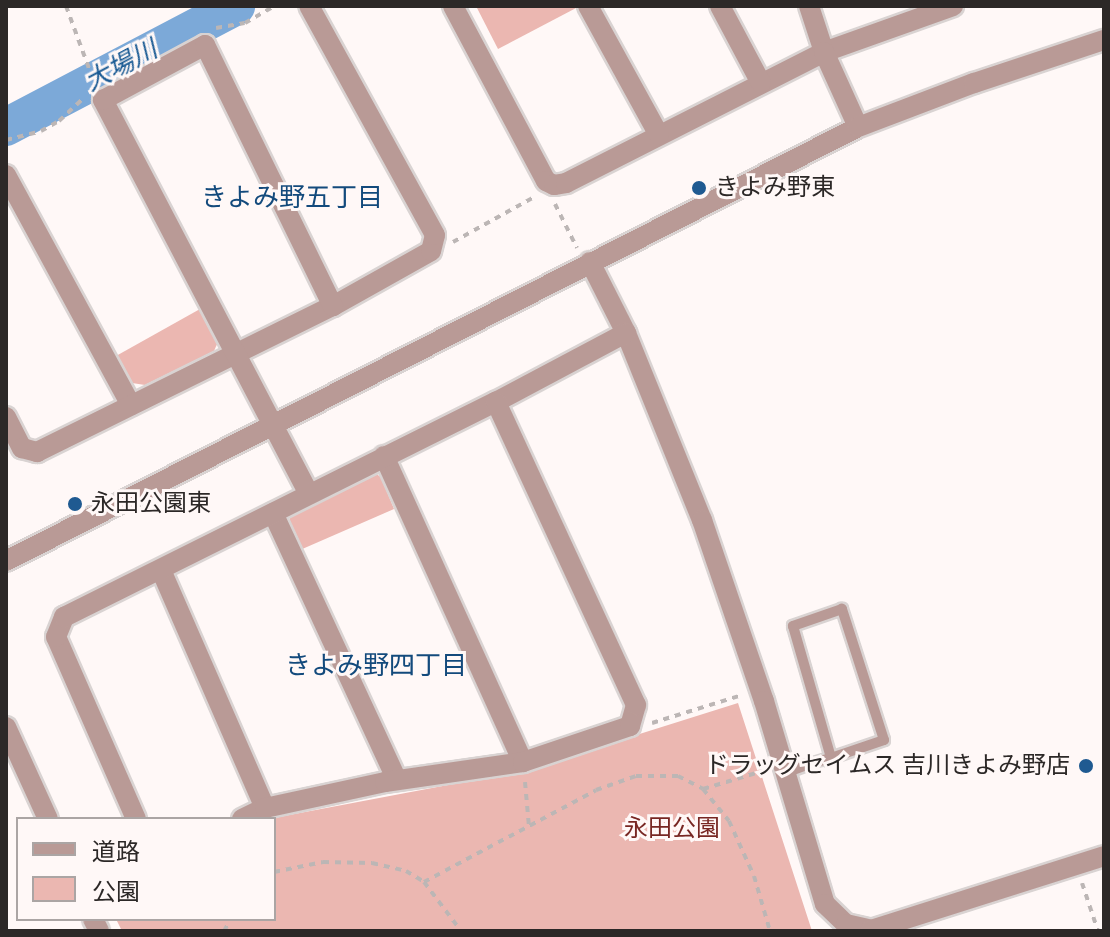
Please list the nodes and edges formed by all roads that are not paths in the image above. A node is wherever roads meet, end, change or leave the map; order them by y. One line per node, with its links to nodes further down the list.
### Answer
1 (309, 6): 15 (street)
2 (453, 6): 12 (street)
3 (588, 6): 12 (street)
4 (720, 6): 10 (street)
5 (809, 6): 9 (street)
6 (953, 6): 7 (street)
7 (927, 11): 9 (street)
8 (1104, 40): 11 (street)
9 (824, 52): 10 (street); 11 (street)
10 (761, 83): 12 (street)
11 (858, 127): 14 (street)
12 (659, 135)
13 (6, 175): 19 (street)
14 (584, 255): 16 (street); 21 (street)
15 (333, 306): 17 (street); 17 (street)
16 (626, 333): 18 (street); 30 (street)
17 (234, 352): 19 (street); 21 (street)
18 (496, 402): 22 (street); 29 (street)
19 (131, 405): 20 (street)
20 (6, 417)
21 (270, 425): 23 (street); 25 (street)
22 (384, 456): 23 (street); 29 (street)
23 (309, 494): 24 (street)
24 (273, 513): 26 (street); 31 (street)
25 (6, 561)
26 (161, 570): 32 (street); 34 (street)
27 (6, 727): 33 (street)
28 (831, 758): 28 (lane); 30 (lane)
29 (523, 762): 31 (street)
30 (784, 769): 36 (street)
31 (397, 780): 32 (street)
32 (265, 808): 35 (street)
33 (47, 817)
34 (135, 817)
35 (246, 817)
36 (1104, 856)

